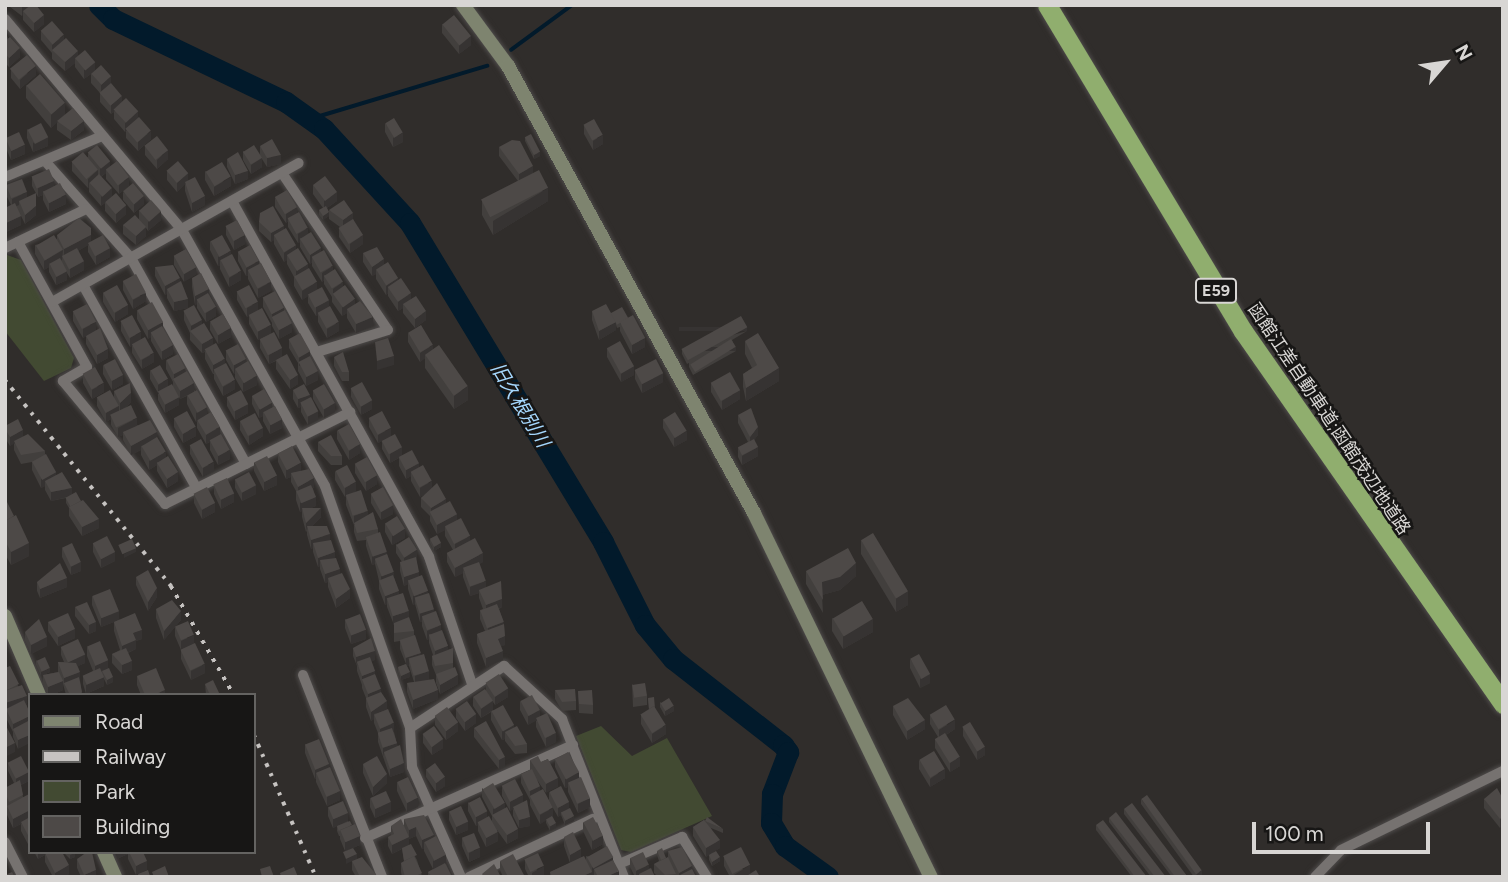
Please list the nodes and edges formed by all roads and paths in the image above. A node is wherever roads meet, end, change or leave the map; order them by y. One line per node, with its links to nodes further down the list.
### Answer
1 (463, 5): 43 (street)
2 (1047, 5): 26 (highway, 函館江差自動車道;函館茂辺地道路 / E59)
3 (5, 19): 4 (street)
4 (102, 136): 5 (street); 11 (street)
5 (45, 161): 8 (street); 10 (street)
6 (299, 163): 7 (street)
7 (282, 173): 9 (street); 17 (street)
8 (5, 177)
9 (232, 201): 11 (street); 17 (street)
10 (86, 209): 12 (street); 14 (street)
11 (183, 230): 14 (street); 19 (street)
12 (18, 242): 13 (street); 16 (street)
13 (5, 248)
14 (131, 258): 15 (street); 20 (street)
15 (83, 285): 16 (street); 21 (street)
16 (52, 302): 21 (street)
17 (317, 352): 18 (street)
18 (350, 412): 19 (street); 24 (street)
19 (299, 438): 20 (street); 27 (street)
20 (246, 464): 21 (street)
21 (197, 489)
22 (5, 616): 25 (street)
23 (303, 675): 32 (street)
24 (472, 684): 27 (street); 28 (street)
25 (38, 693)
26 (1503, 704)
27 (410, 728): 30 (street)
28 (573, 745): 30 (street); 31 (street)
29 (1503, 771): 44 (street)
30 (429, 811): 32 (street); 39 (street)
31 (601, 815): 35 (street); 40 (street)
32 (365, 838): 38 (street)
33 (5, 842): 36 (street)
34 (105, 854): 37 (street)
35 (619, 863): 41 (street); 42 (street)
36 (23, 877)
37 (115, 877)
38 (382, 877)
39 (461, 877)
40 (469, 877)
41 (624, 877)
42 (707, 877)
43 (931, 877)
44 (1315, 877)

